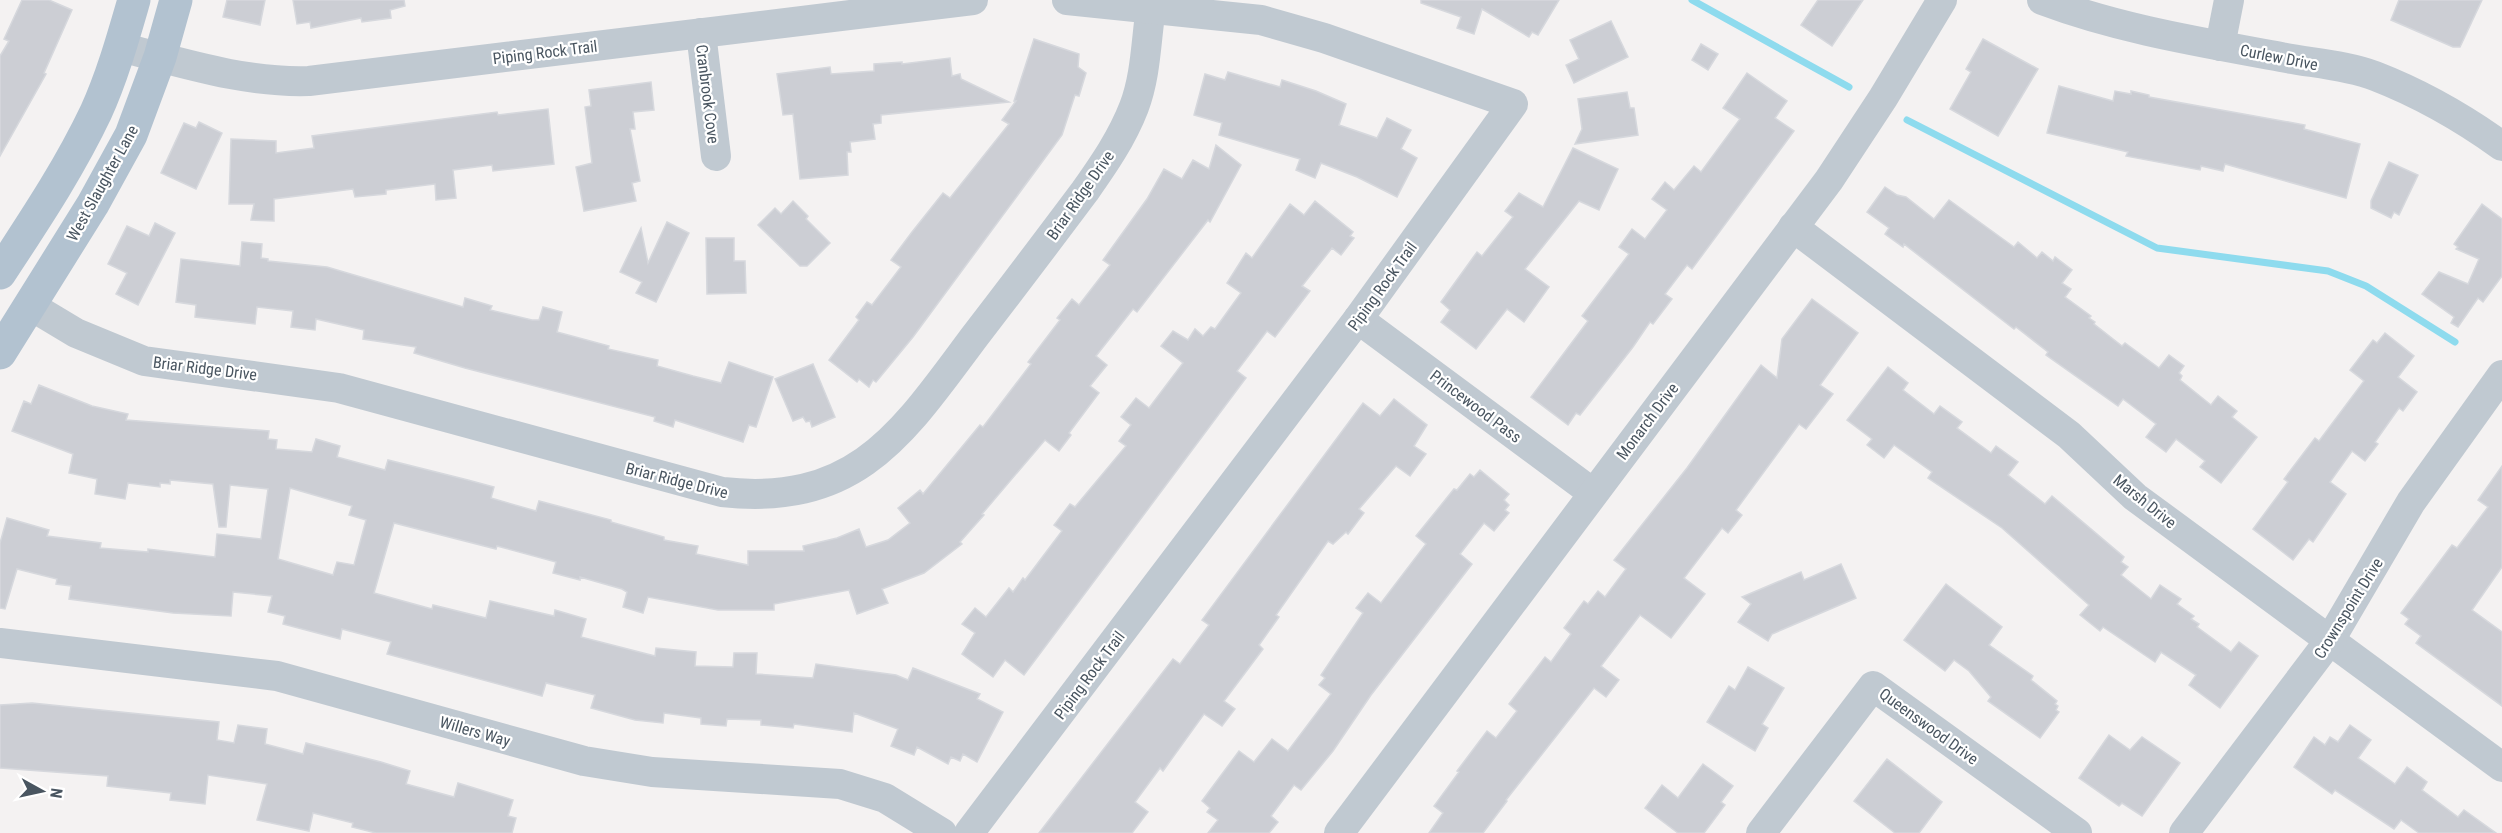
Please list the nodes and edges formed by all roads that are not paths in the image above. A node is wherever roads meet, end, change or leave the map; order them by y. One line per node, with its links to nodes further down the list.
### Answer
1 (134, 0): 11 (main road)
2 (176, 0): 12 (main road, West Slaughter Lane)
3 (973, 0): 9 (street, Piping Rock Trail)
4 (1067, 0): 8 (street, Piping Rock Trail)
5 (1942, 0): 15 (street, Monarch Drive)
6 (2042, 0): 10 (street, Curlew Drive)
7 (2229, 0): 10 (street)
8 (1150, 7): 17 (street, Briar Ridge Drive); 18 (street, Piping Rock Trail)
9 (701, 33): 12 (street, Piping Rock Trail); 14 (street, Cranbrook Cove)
10 (2220, 45): 13 (street, Curlew Drive)
11 (120, 47): 12 (street, Piping Rock Trail); 16 (main road)
12 (160, 57): 17 (main road, West Slaughter Lane)
13 (2502, 146)
14 (716, 156)
15 (1793, 227): 21 (street, Monarch Drive); 22 (street, Marsh Drive)
16 (0, 273)
17 (31, 306): 19 (main road, West Slaughter Lane)
18 (1358, 319): 21 (street, Princewood Pass); 26 (street, Piping Rock Trail)
19 (0, 353)
20 (2502, 375): 22 (street, Crownspoint Drive)
21 (1593, 493): 27 (street, Monarch Drive)
22 (2330, 640): 24 (street, Marsh Drive); 30 (street, Crownspoint Drive)
23 (0, 643): 25 (street, Willers Way)
24 (2502, 767)
25 (942, 833)
26 (969, 833)
27 (1339, 833)
28 (1761, 833): 29 (street, Queenswood Drive)
29 (2077, 833)
30 (2184, 833)

